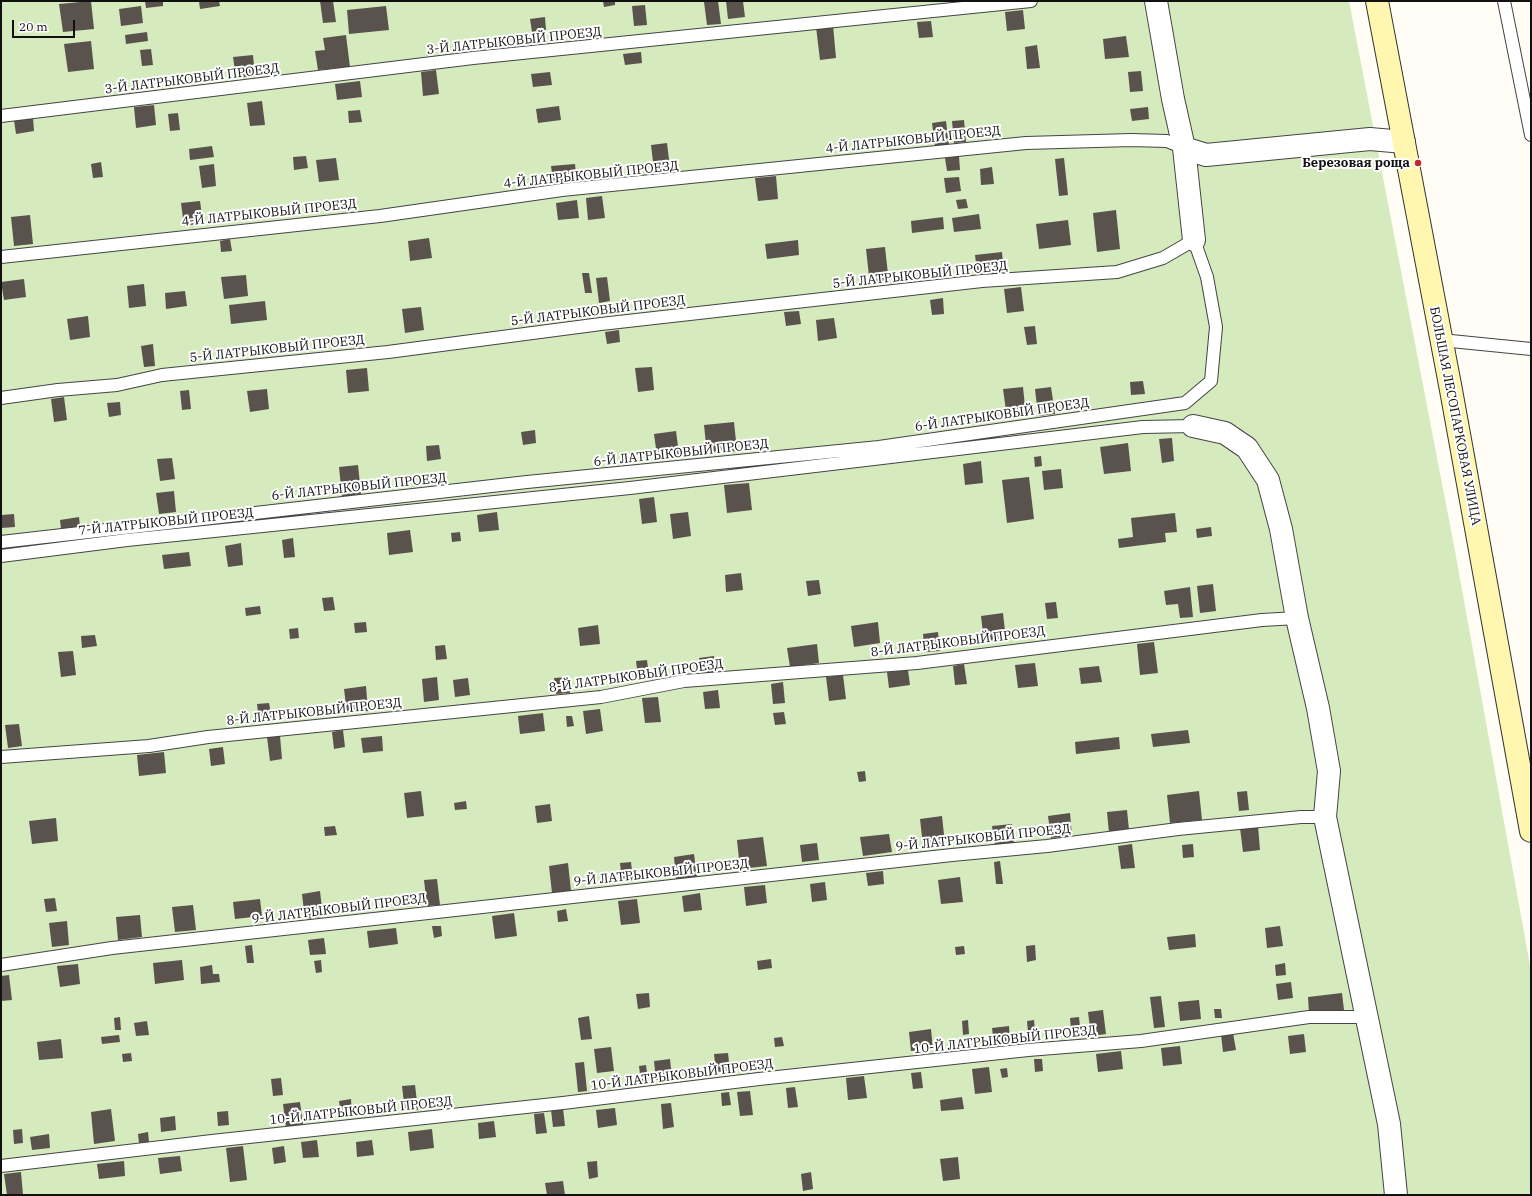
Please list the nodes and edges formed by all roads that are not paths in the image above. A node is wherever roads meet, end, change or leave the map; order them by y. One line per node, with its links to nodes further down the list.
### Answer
1 (1031, 1): 5 (lane, 3-Й ЛАТРЫКОВЫЙ ПРОЕЗД)
2 (1156, 1): 8 (street)
3 (1377, 1): 7 (main road, БОЛЬШАЯ ЛЕСОПАРКОВАЯ УЛИЦА)
4 (1504, 1): 6 (lane)
5 (1, 116)
6 (1531, 135)
7 (1404, 142): 8 (street); 11 (main road, БОЛЬШАЯ ЛЕСОПАРКОВАЯ УЛИЦА)
8 (1184, 148): 9 (street); 10 (lane, 4-Й ЛАТРЫКОВЫЙ ПРОЕЗД)
9 (1194, 240): 13 (lane, 5-Й ЛАТРЫКОВЫЙ ПРОЕЗД); 15 (lane, 6-Й ЛАТРЫКОВЫЙ ПРОЕЗД)
10 (1, 257)
11 (1441, 340): 12 (lane); 20 (main road, БОЛЬШАЯ ЛЕСОПАРКОВАЯ УЛИЦА)
12 (1530, 349)
13 (1, 398)
14 (1193, 426): 16 (lane, 7-Й ЛАТРЫКОВЫЙ ПРОЕЗД); 17 (street)
15 (1, 542)
16 (1, 556)
17 (1297, 618): 18 (lane, 8-Й ЛАТРЫКОВЫЙ ПРОЕЗД); 19 (street)
18 (1, 757)
19 (1325, 817): 21 (lane, 9-Й ЛАТРЫКОВЫЙ ПРОЕЗД); 22 (street)
20 (1531, 831)
21 (1, 964)
22 (1367, 1016): 23 (lane, 10-Й ЛАТРЫКОВЫЙ ПРОЕЗД); 24 (street)
23 (1, 1166)
24 (1396, 1195)

